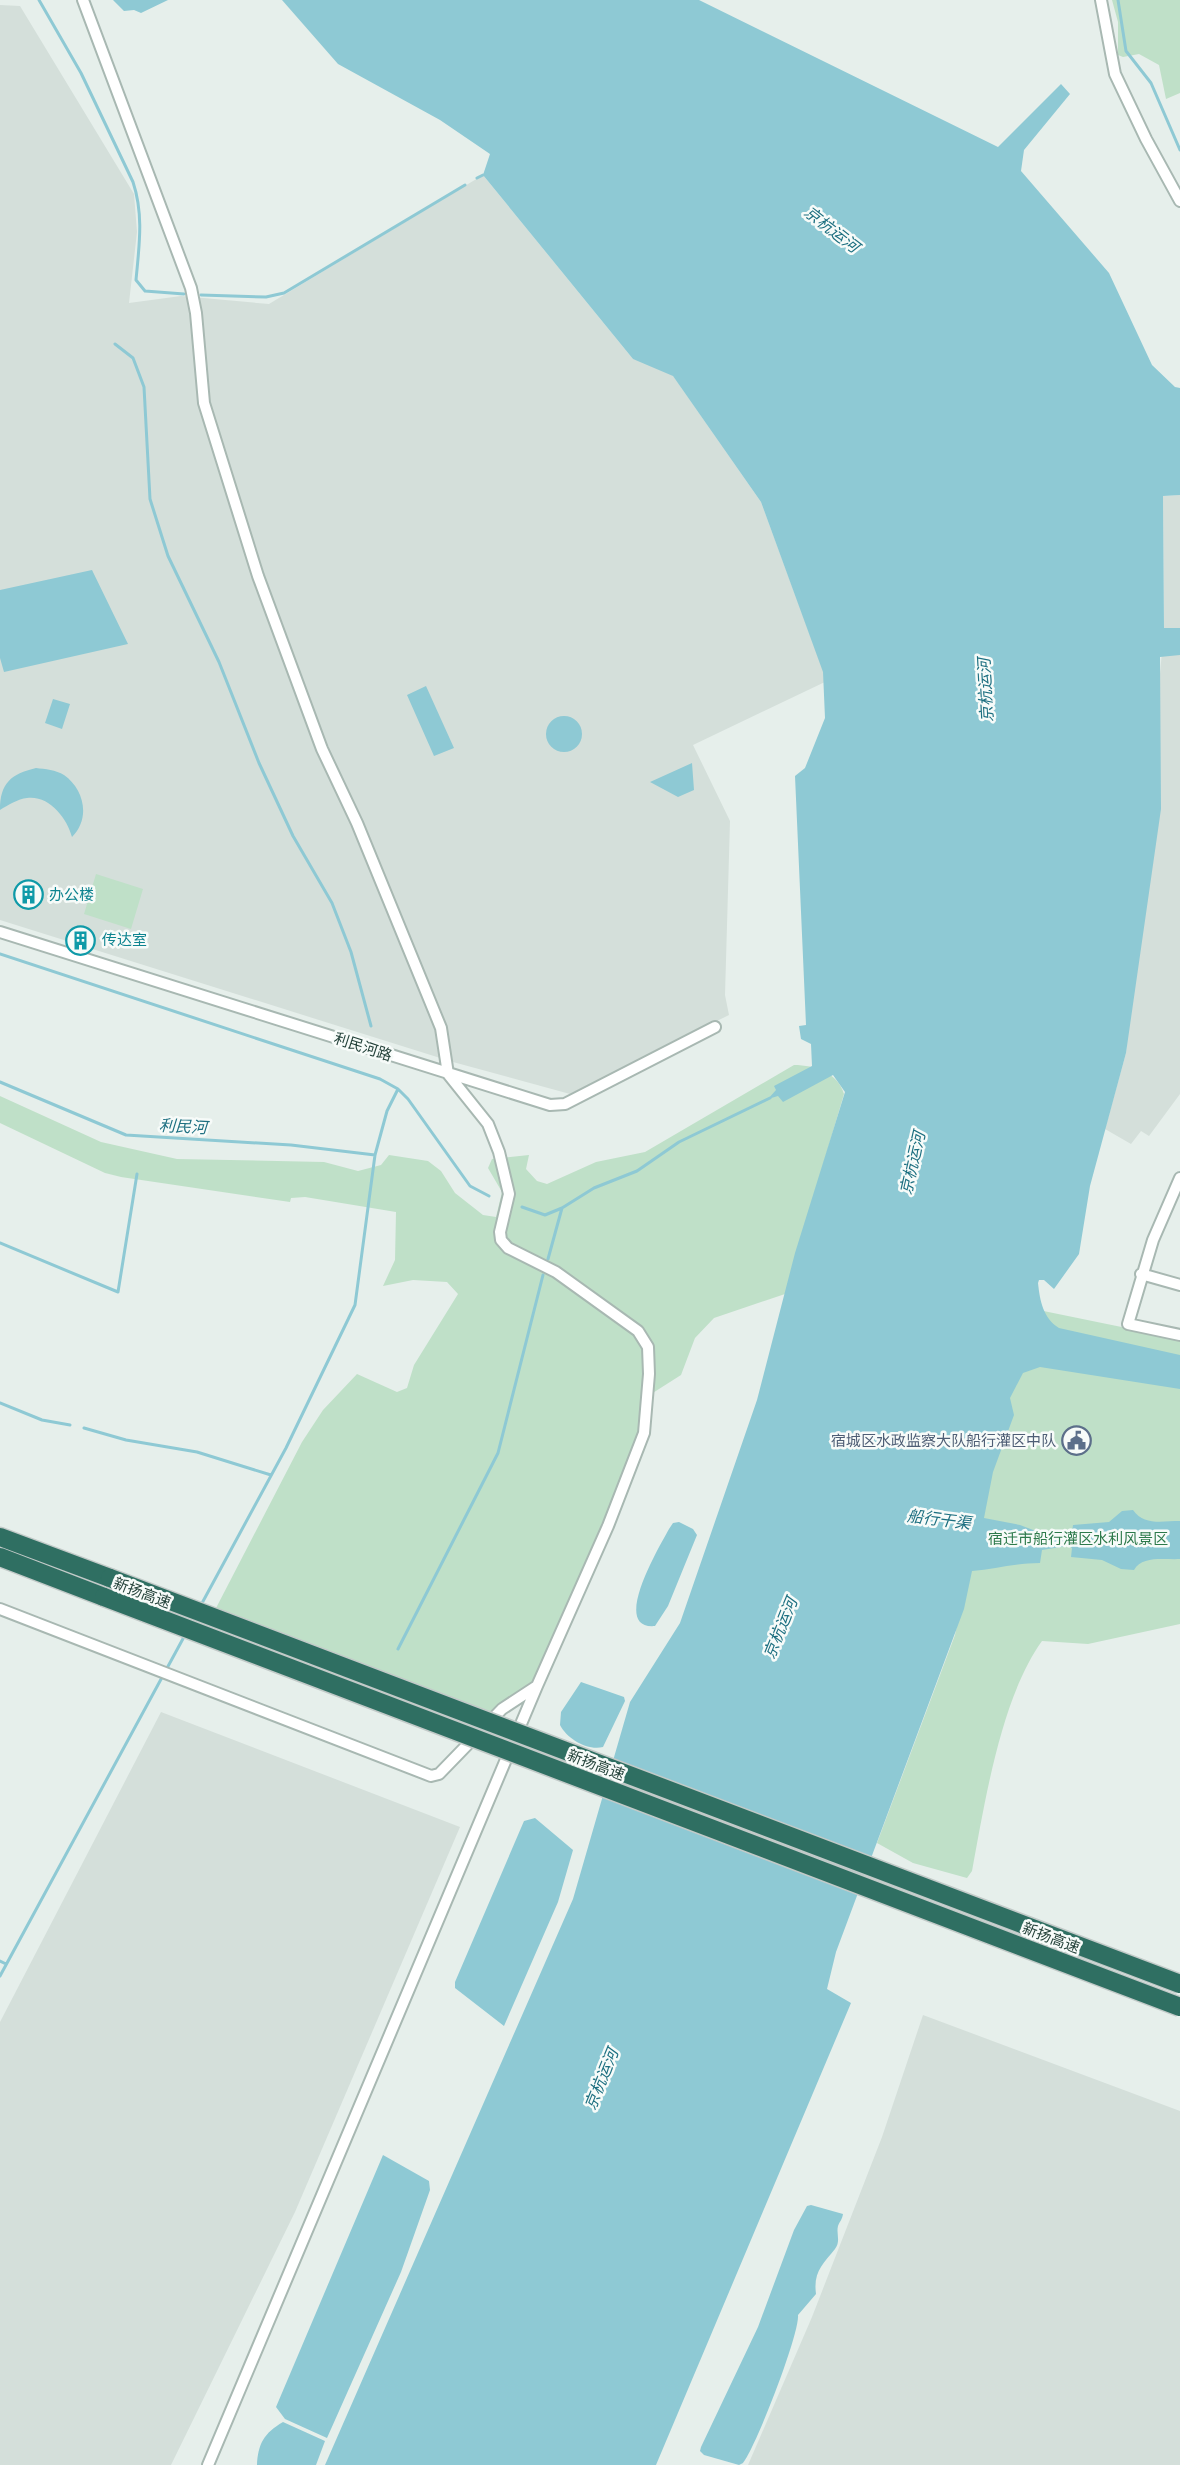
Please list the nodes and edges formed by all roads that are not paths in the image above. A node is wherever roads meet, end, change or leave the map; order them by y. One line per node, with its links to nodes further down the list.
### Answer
1 (83, 0): 6 (street)
2 (1101, 0): 3 (street)
3 (1180, 201)
4 (0, 932): 6 (street, 利民河路)
5 (715, 1027): 6 (street, 利民河路)
6 (448, 1074): 14 (street)
7 (1180, 1178): 8 (street)
8 (1141, 1274): 9 (street); 10 (street)
9 (1180, 1286)
10 (1180, 1335)
11 (0, 1537): 15 (highway, 新扬高速, bridge)
12 (0, 1557): 16 (highway, 新扬高速, bridge)
13 (0, 1609): 14 (street)
14 (537, 1686): 17 (street)
15 (1180, 1984)
16 (1180, 2007)
17 (208, 2465)

